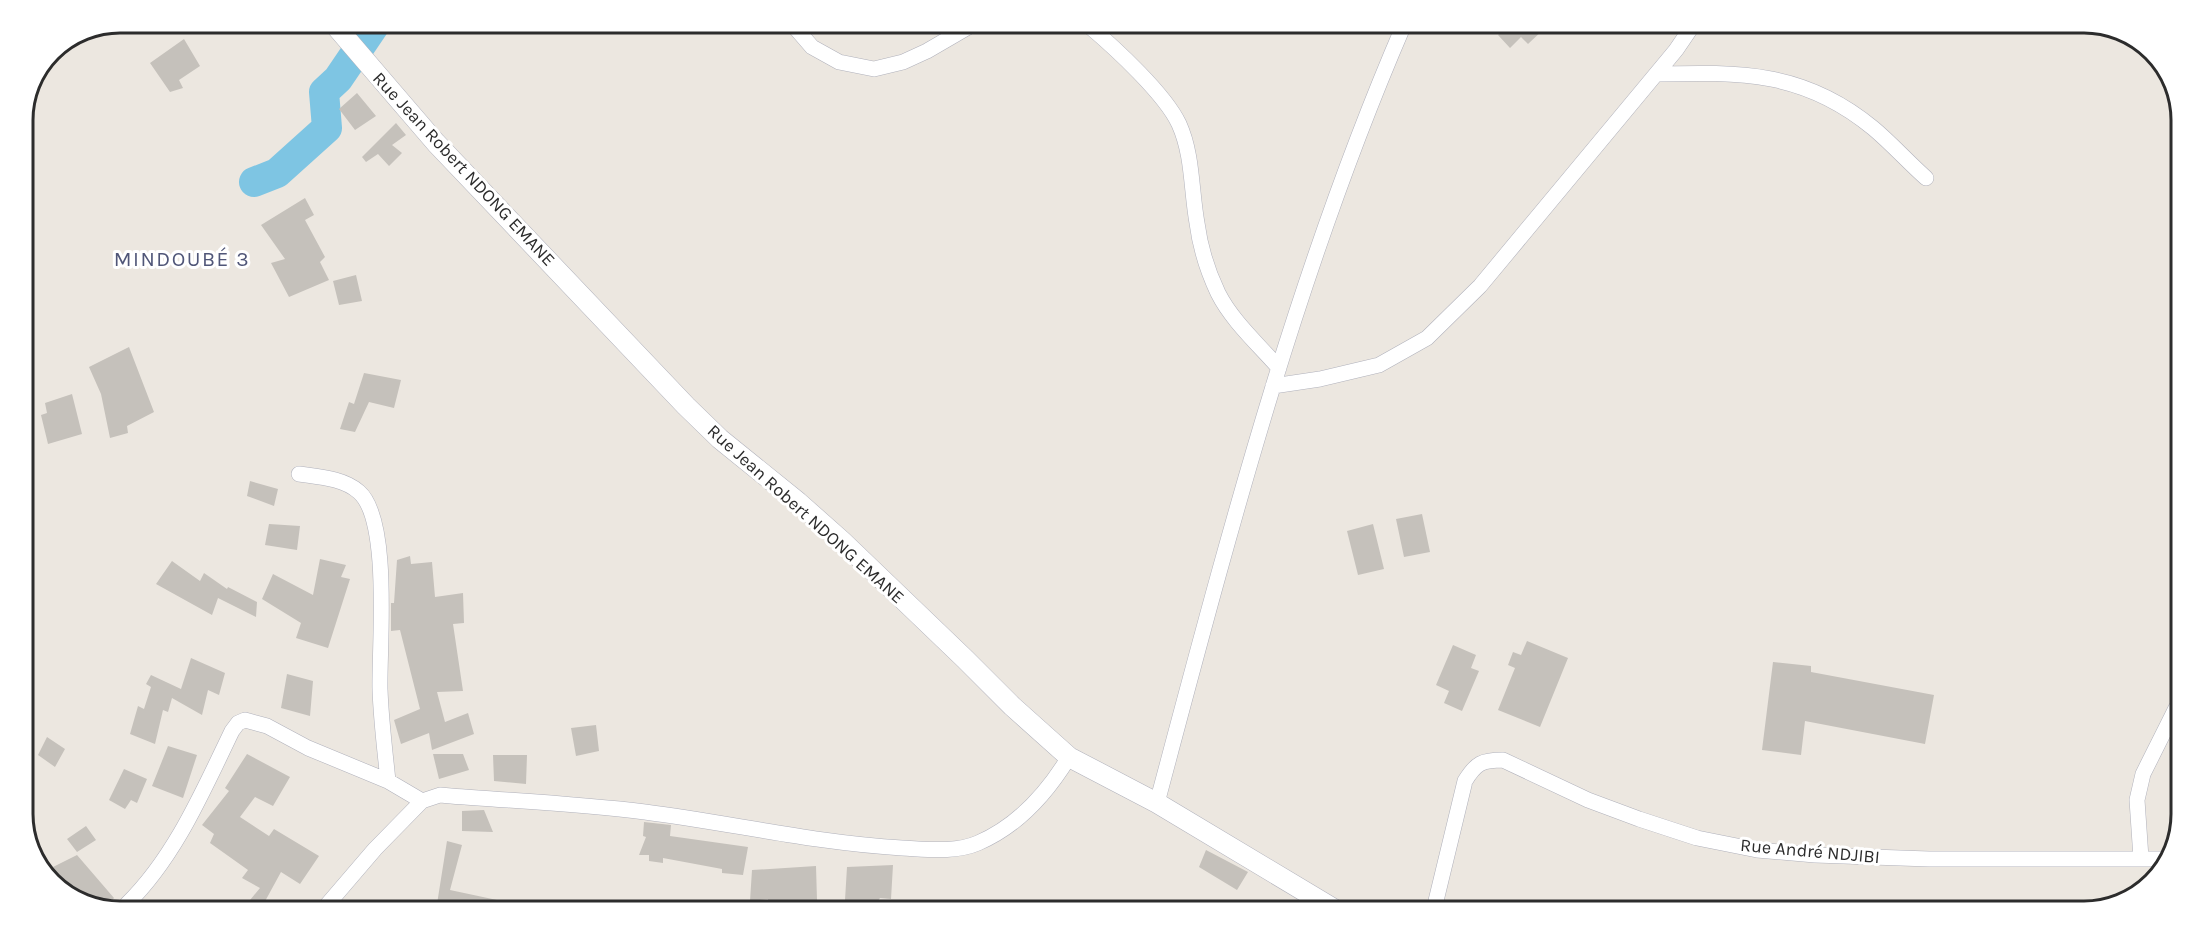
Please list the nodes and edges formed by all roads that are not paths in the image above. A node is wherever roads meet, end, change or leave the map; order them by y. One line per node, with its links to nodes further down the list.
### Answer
1 (342, 33): 13 (street, Rue Jean Robert NDONG EMANE)
2 (800, 33): 3 (street)
3 (958, 33)
4 (1097, 33): 9 (street)
5 (1400, 33): 9 (street)
6 (1687, 33): 7 (street)
7 (1656, 74): 8 (street); 10 (street)
8 (1926, 178)
9 (1279, 368): 10 (street)
10 (1274, 386): 16 (street)
11 (299, 474): 14 (street)
12 (2171, 718): 17 (street)
13 (1069, 757): 15 (street); 16 (street, Rue Jean Robert NDONG EMANE)
14 (388, 781): 15 (street); 19 (street)
15 (422, 801): 20 (street)
16 (1157, 802): 21 (street, Rue Jean Robert NDONG EMANE)
17 (2141, 858): 18 (street, Rue André NDJIBI); 22 (street, Rue André NDJIBI)
18 (2158, 859)
19 (130, 901)
20 (330, 901)
21 (1321, 901)
22 (1436, 901)

